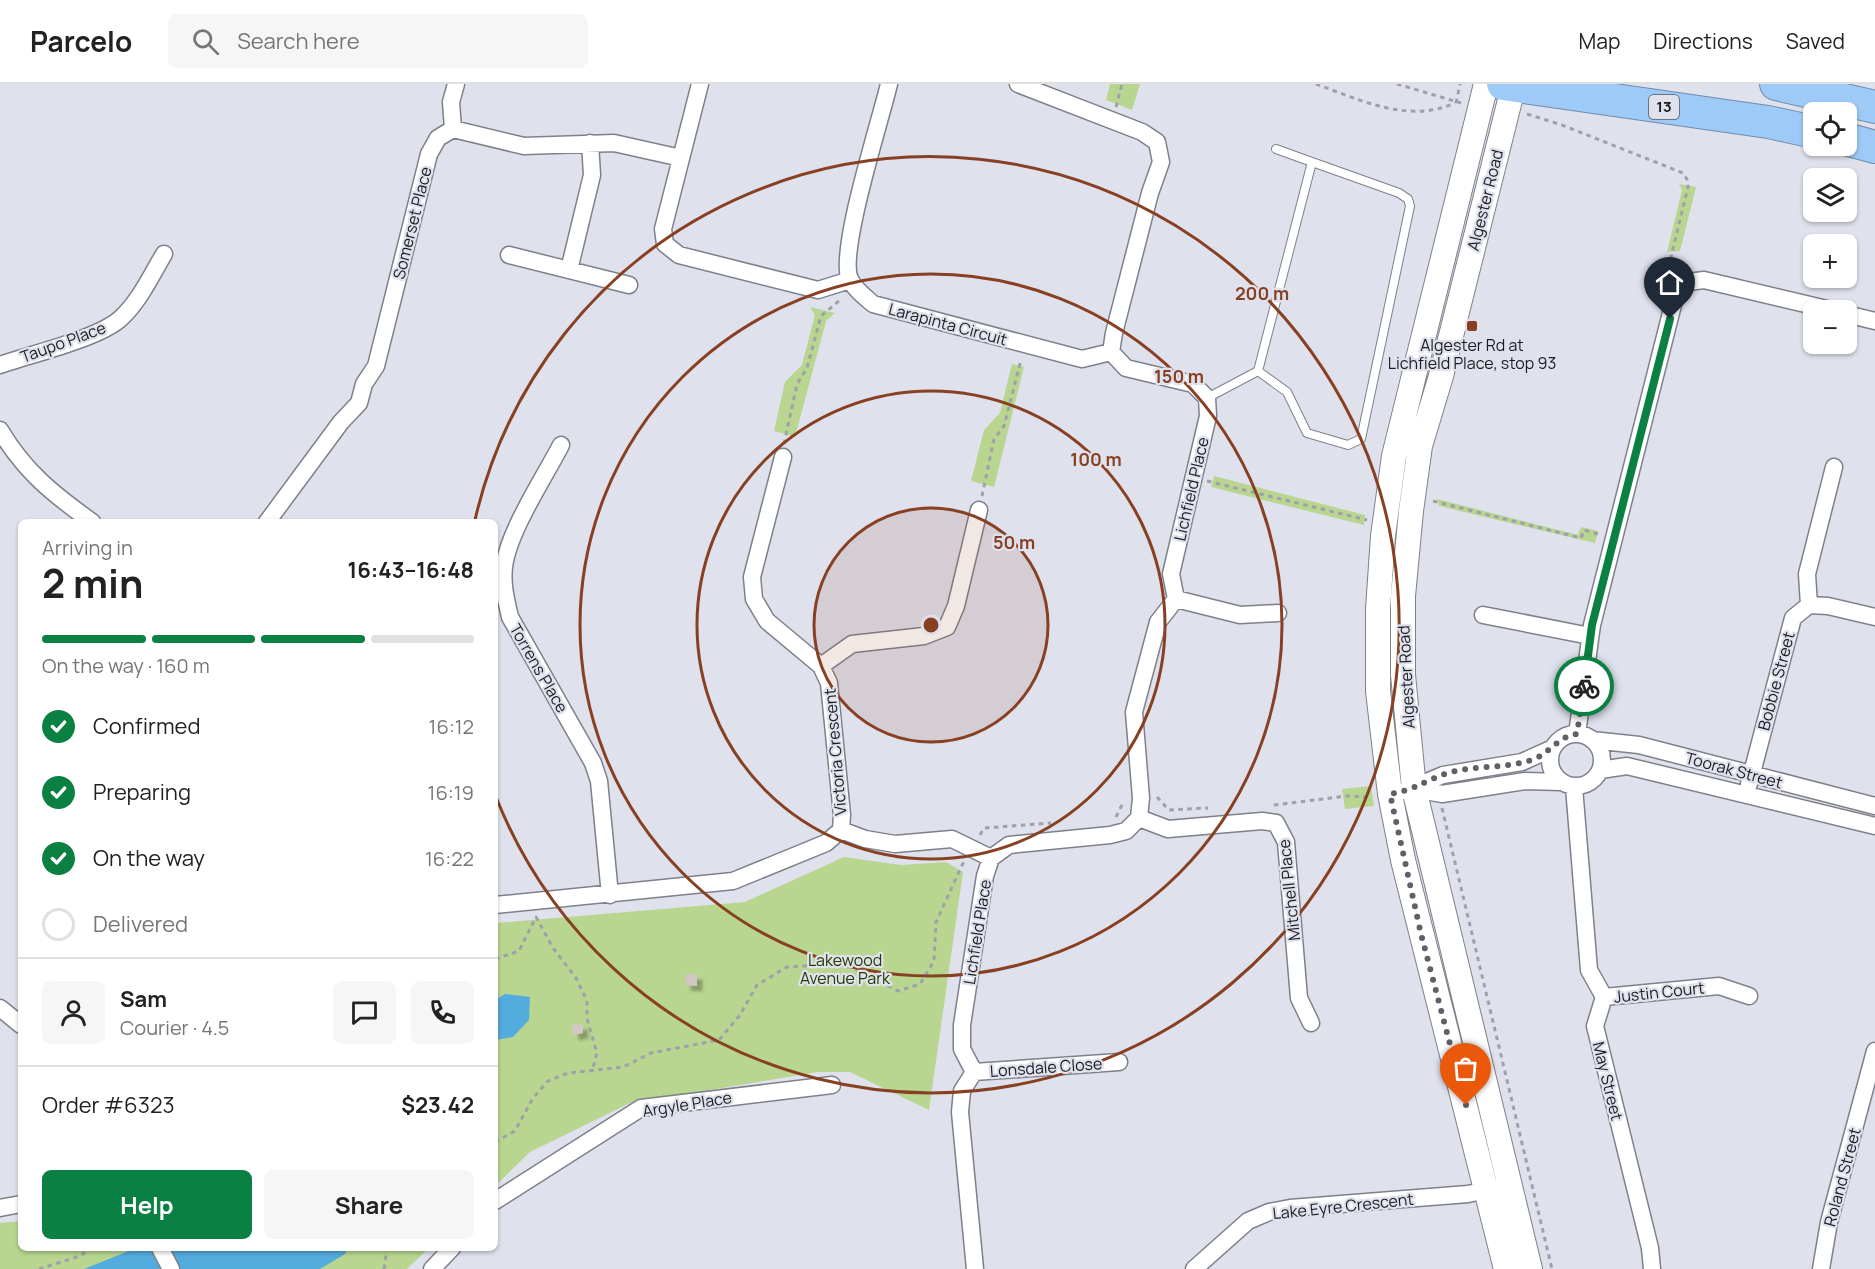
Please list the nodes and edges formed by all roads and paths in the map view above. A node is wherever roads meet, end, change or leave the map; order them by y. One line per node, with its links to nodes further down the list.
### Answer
1 (456, 84): 15 (street)
2 (700, 84): 21 (street)
3 (889, 84): 26 (street)
4 (1018, 84): 14 (street)
5 (1122, 84): 14 (path)
6 (1316, 84): 11 (path)
7 (1397, 84): 11 (path)
8 (1460, 84): 11 (path)
9 (1504, 84): 16 (highway, 13); 60 (main road, Algester Road); 61 (main road, Algester Road)
10 (1776, 84): 12 (highway)
11 (1456, 103)
12 (1875, 107)
13 (1526, 114): 27 (path)
14 (1112, 121): 33 (street)
15 (453, 129): 18 (street); 45 (street, Somerset Place)
16 (1803, 130)
17 (1857, 142): 19 (highway)
18 (590, 143): 21 (street); 25 (street)
19 (1875, 147)
20 (1276, 148): 22 (lane)
21 (681, 158): 26 (street)
22 (1312, 162): 35 (lane); 35 (lane)
23 (164, 254): 34 (street, Taupo Place)
24 (509, 255): 25 (street)
25 (569, 270): 28 (street)
26 (845, 281): 32 (street, Larapinta Circuit); 39 (path)
27 (1688, 282): 29 (street); 53 (street)
28 (629, 285)
29 (1803, 303)
30 (1857, 317): 31 (street)
31 (1875, 321)
32 (1025, 344): 33 (street, Larapinta Circuit); 43 (path)
33 (1112, 352): 36 (street)
34 (0, 365)
35 (1258, 372): 36 (lane)
36 (1207, 398): 41 (street, Lichfield Place)
37 (0, 430): 44 (street)
38 (561, 446): 70 (street, Torrens Place)
39 (783, 457): 54 (street, Victoria Crescent)
40 (1834, 467): 49 (street)
41 (1194, 477): 46 (path); 48 (street, Lichfield Place)
42 (1433, 501): 47 (path)
43 (979, 510): 54 (street)
44 (88, 519)
45 (269, 519)
46 (1371, 521)
47 (1600, 534)
48 (1176, 599): 50 (street); 65 (street)
49 (1809, 605): 52 (street); 58 (street, Bobbie Street)
50 (1278, 613)
51 (1483, 615): 53 (street)
52 (1875, 617)
53 (1590, 636): 55 (street)
54 (821, 666): 67 (street, Victoria Crescent)
55 (1585, 737): 56 (street); 57 (street); 58 (street, Toorak Street)
56 (1553, 748): 59 (street); 60 (street)
57 (1600, 770): 59 (street); 63 (street, Toorak Street)
58 (1752, 776): 63 (street, Bobbie Street); 64 (street, Toorak Street)
59 (1568, 784): 62 (street); 74 (street)
60 (1414, 789): 61 (street); 62 (street); 84 (main road, Algester Road)
61 (1390, 794): 84 (main road, Algester Road)
62 (1438, 794): 100 (path)
63 (1747, 794): 66 (street, Toorak Street)
64 (1875, 806)
65 (1139, 818): 69 (street, Lichfield Place); 77 (street, Mitchell Place)
66 (1875, 826)
67 (841, 830): 68 (street); 70 (street, Victoria Crescent)
68 (972, 847): 69 (street); 80 (path)
69 (991, 858): 81 (street, Lichfield Place)
70 (610, 896): 71 (street, Victoria Crescent)
71 (498, 905)
72 (498, 958): 80 (path)
73 (1749, 996): 74 (street, Justin Court)
74 (1604, 997): 101 (street, May Street)
75 (0, 1008): 76 (street)
76 (18, 1020)
77 (1311, 1023)
78 (1875, 1051): 102 (street, Roland Street)
79 (1119, 1062): 81 (street, Lonsdale Close)
80 (593, 1068): 83 (path)
81 (974, 1072): 96 (street)
82 (832, 1085): 85 (street, Argyle Place)
83 (498, 1140)
84 (1499, 1187): 97 (street, Lake Eyre Crescent); 98 (main road, Algester Road); 99 (main road, Algester Road)
85 (498, 1199)
86 (18, 1205): 87 (street)
87 (0, 1208)
88 (87, 1251): 92 (path)
89 (162, 1251): 93 (street)
90 (387, 1251): 94 (path)
91 (449, 1251): 95 (street)
92 (39, 1269)
93 (171, 1269)
94 (384, 1269)
95 (432, 1269)
96 (975, 1269)
97 (1194, 1269)
98 (1506, 1269)
99 (1530, 1269)
100 (1552, 1269)
101 (1652, 1269)
102 (1821, 1269)

